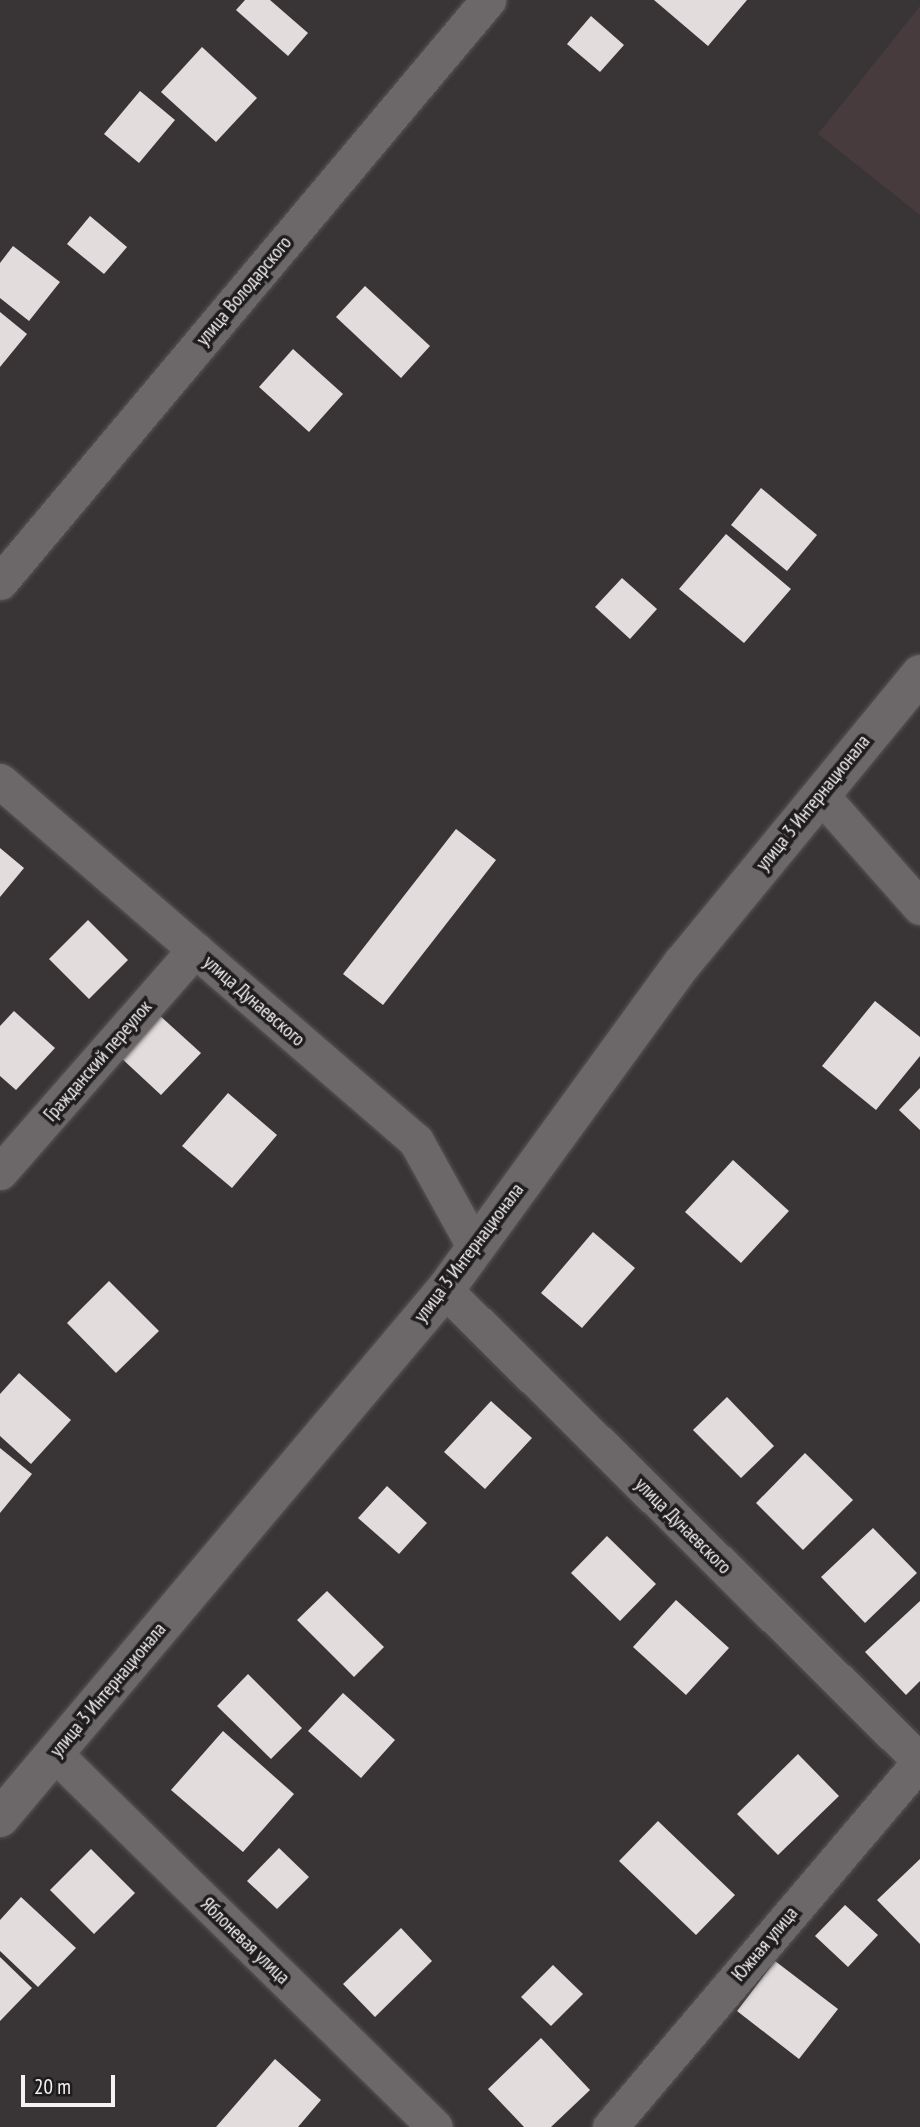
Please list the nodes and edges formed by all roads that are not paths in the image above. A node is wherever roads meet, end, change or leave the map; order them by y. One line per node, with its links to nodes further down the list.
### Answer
1 (488, 0): 2 (street, улица Володарского)
2 (0, 582)
3 (920, 674): 5 (street, улица 3 Интернационала)
4 (0, 781): 7 (street, улица Дунаевского)
5 (820, 794): 6 (street); 9 (street, улица 3 Интернационала)
6 (920, 907)
7 (195, 949): 8 (street, Гражданский переулок); 9 (street, улица Дунаевского)
8 (0, 1172)
9 (475, 1248): 10 (street, улица 3 Интернационала)
10 (445, 1290): 11 (street, улица 3 Интернационала); 12 (street, улица Дунаевского)
11 (55, 1754): 13 (street, улица 3 Интернационала); 14 (street, Яблоневая улица)
12 (920, 1761): 15 (street, Южная улица)
13 (0, 1818)
14 (435, 2127)
15 (610, 2127)

